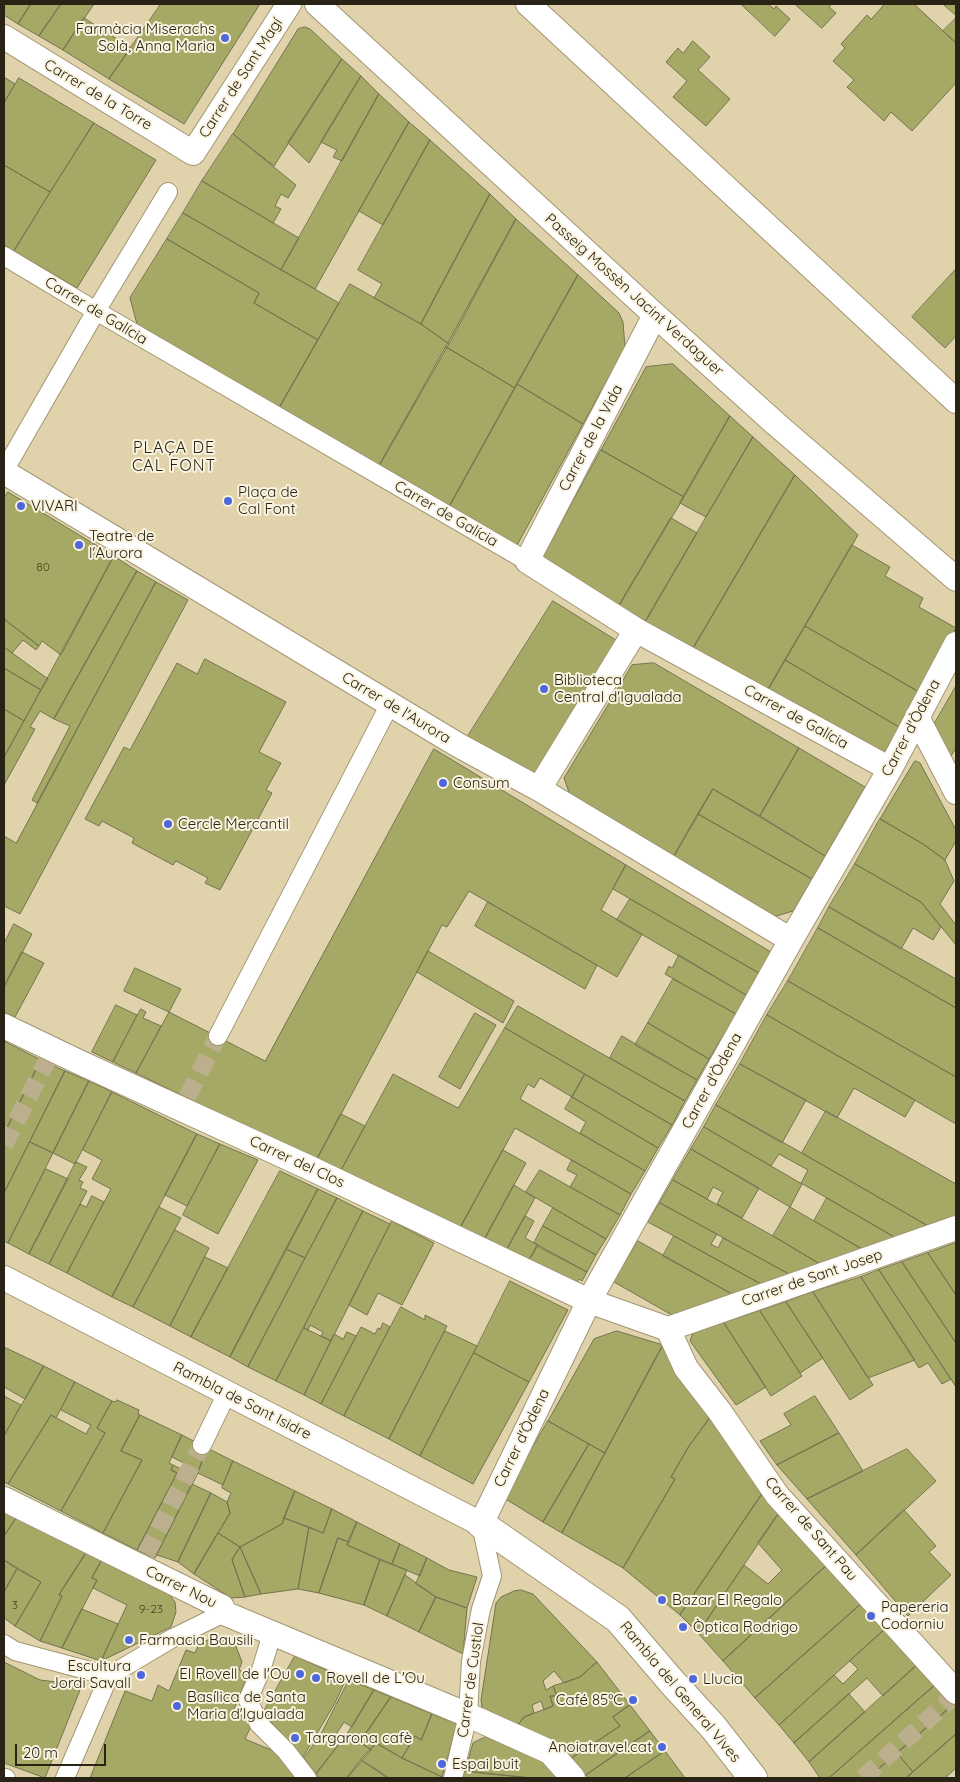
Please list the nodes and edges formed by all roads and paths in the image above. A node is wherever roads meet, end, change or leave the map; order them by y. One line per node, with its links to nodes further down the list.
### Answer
1 (289, 4): 5 (street, Carrer de Sant Magí)
2 (317, 4): 9 (street, Passeig Mossèn Jacint Verdaguer)
3 (528, 4): 10 (street)
4 (4, 37): 5 (street, Carrer de la Torre)
5 (193, 153)
6 (168, 192): 8 (street)
7 (4, 256): 8 (street, Carrer de Galícia)
8 (98, 307): 11 (street); 12 (street, Carrer de Galícia)
9 (655, 315): 12 (street, Carrer de la Vida); 13 (street, Passeig Mossèn Jacint Verdaguer)
10 (956, 401)
11 (4, 472): 16 (street, Carrer de l'Aurora)
12 (527, 561): 14 (street, Carrer de Galícia)
13 (956, 579)
14 (636, 630): 18 (street, Carrer de Galícia); 19 (street)
15 (956, 644): 17 (street, Carrer d'Òdena)
16 (390, 704): 19 (street, Carrer de l'Aurora); 23 (street)
17 (917, 718): 18 (street, Carrer d'Òdena); 20 (street)
18 (890, 769): 21 (street, Carrer d'Òdena)
19 (539, 788): 21 (street, Carrer de l'Aurora)
20 (956, 792)
21 (791, 940): 26 (street, Carrer d'Òdena)
22 (4, 1026): 26 (street, Carrer del Clos)
23 (218, 1036)
24 (956, 1228): 27 (street, Carrer de Sant Josep)
25 (4, 1278): 28 (street, Rambla de Sant Isidre)
26 (589, 1301): 27 (street, Carrer del Clos); 31 (street, Carrer d'Òdena)
27 (668, 1329): 36 (street, Carrer de Sant Pau)
28 (227, 1393): 29 (street); 31 (street, Rambla de Sant Isidre)
29 (202, 1445)
30 (4, 1499): 32 (street, Carrer Nou)
31 (481, 1524): 37 (street, Carrer de Custiol); 42 (street, Rambla del General Vives)
32 (224, 1613): 33 (street, Carrer Nou); 35 (street)
33 (272, 1634): 37 (street, Carrer Nou); 39 (street)
34 (4, 1644): 35 (street)
35 (109, 1676): 38 (street)
36 (956, 1692)
37 (468, 1715): 40 (street, Carrer de Custiol); 41 (street, Carrer Nou)
38 (65, 1778)
39 (307, 1778)
40 (453, 1778)
41 (573, 1778)
42 (753, 1778)

